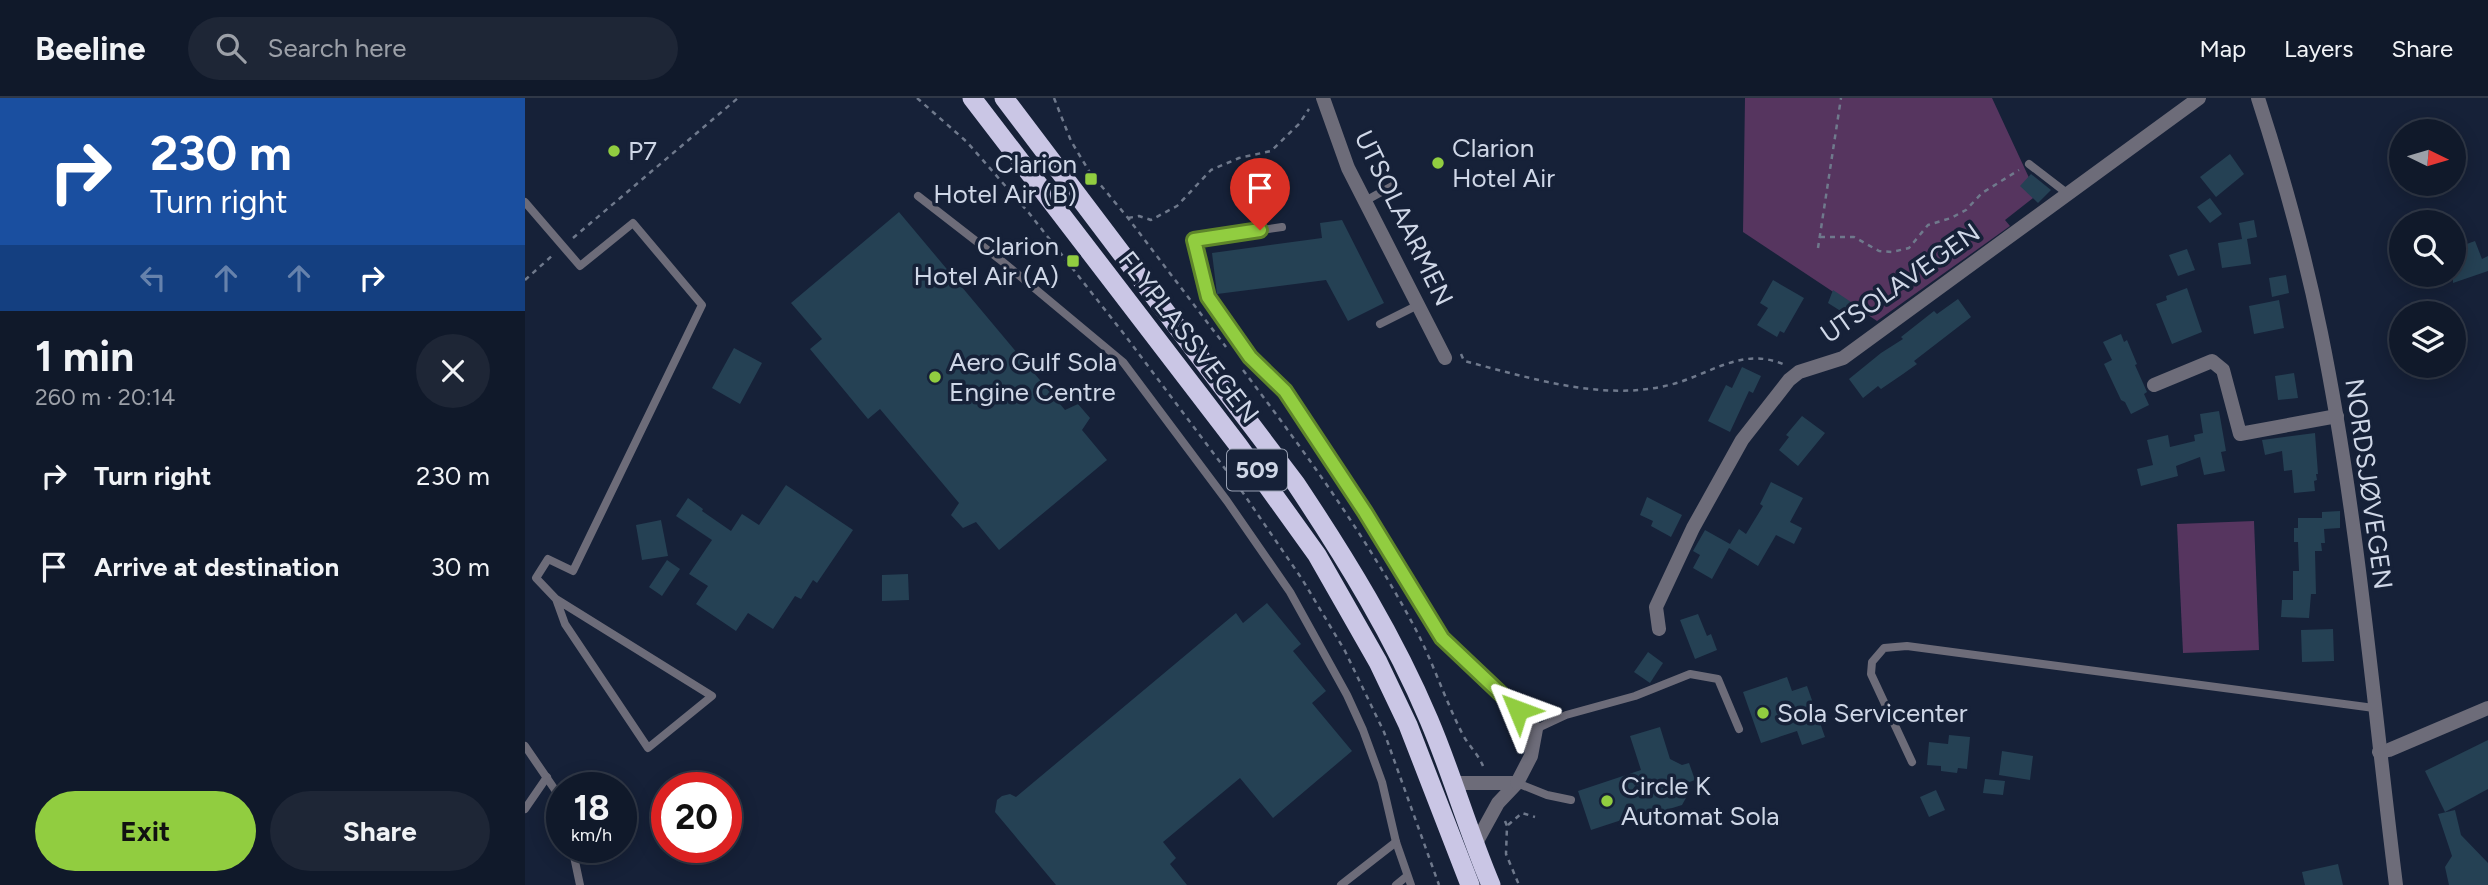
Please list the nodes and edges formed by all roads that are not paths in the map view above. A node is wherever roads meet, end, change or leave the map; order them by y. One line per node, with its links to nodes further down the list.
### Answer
1 (972, 98): 41 (highway, FLYPLASSVEGEN / 509)
2 (1004, 98): 29 (highway, FLYPLASSVEGEN / 509)
3 (1322, 98): 10 (street, UTSOLAARMEN)
4 (2199, 98): 8 (street, UTSOLAVEGEN)
5 (2258, 98): 17 (street, NORDSJØVEGEN)
6 (2029, 164): 8 (lane)
7 (1396, 184): 10 (lane)
8 (2068, 194): 19 (street, UTSOLAVEGEN)
9 (918, 197): 33 (lane)
10 (1365, 201): 13 (street, UTSOLAARMEN)
11 (525, 202): 18 (lane)
12 (1282, 227): 22 (lane)
13 (1418, 305): 14 (lane); 15 (street, UTSOLAARMEN)
14 (1380, 324)
15 (1445, 358)
16 (2154, 385): 17 (street)
17 (2337, 416): 20 (street, NORDSJØVEGEN)
18 (557, 599): 18 (lane)
19 (1659, 629)
20 (2374, 708): 25 (street, NORDSJØVEGEN); 26 (lane)
21 (2488, 708): 25 (street)
22 (1537, 729): 23 (lane); 30 (street)
23 (1739, 729)
24 (525, 746): 27 (lane)
25 (2379, 752): 43 (street, NORDSJØVEGEN)
26 (1912, 762)
27 (546, 776)
28 (546, 778): 32 (lane)
29 (1455, 783): 30 (street); 34 (highway, FLYPLASSVEGEN / 509)
30 (1517, 783): 31 (lane); 34 (street)
31 (1571, 800)
32 (525, 809)
33 (1396, 842): 36 (lane); 38 (lane)
34 (1476, 843): 42 (highway, FLYPLASSVEGEN / 509)
35 (575, 863): 37 (lane)
36 (1407, 876): 39 (lane); 40 (lane)
37 (580, 885)
38 (1341, 885)
39 (1395, 885)
40 (1411, 885)
41 (1470, 885)
42 (1491, 885)
43 (2396, 885)

